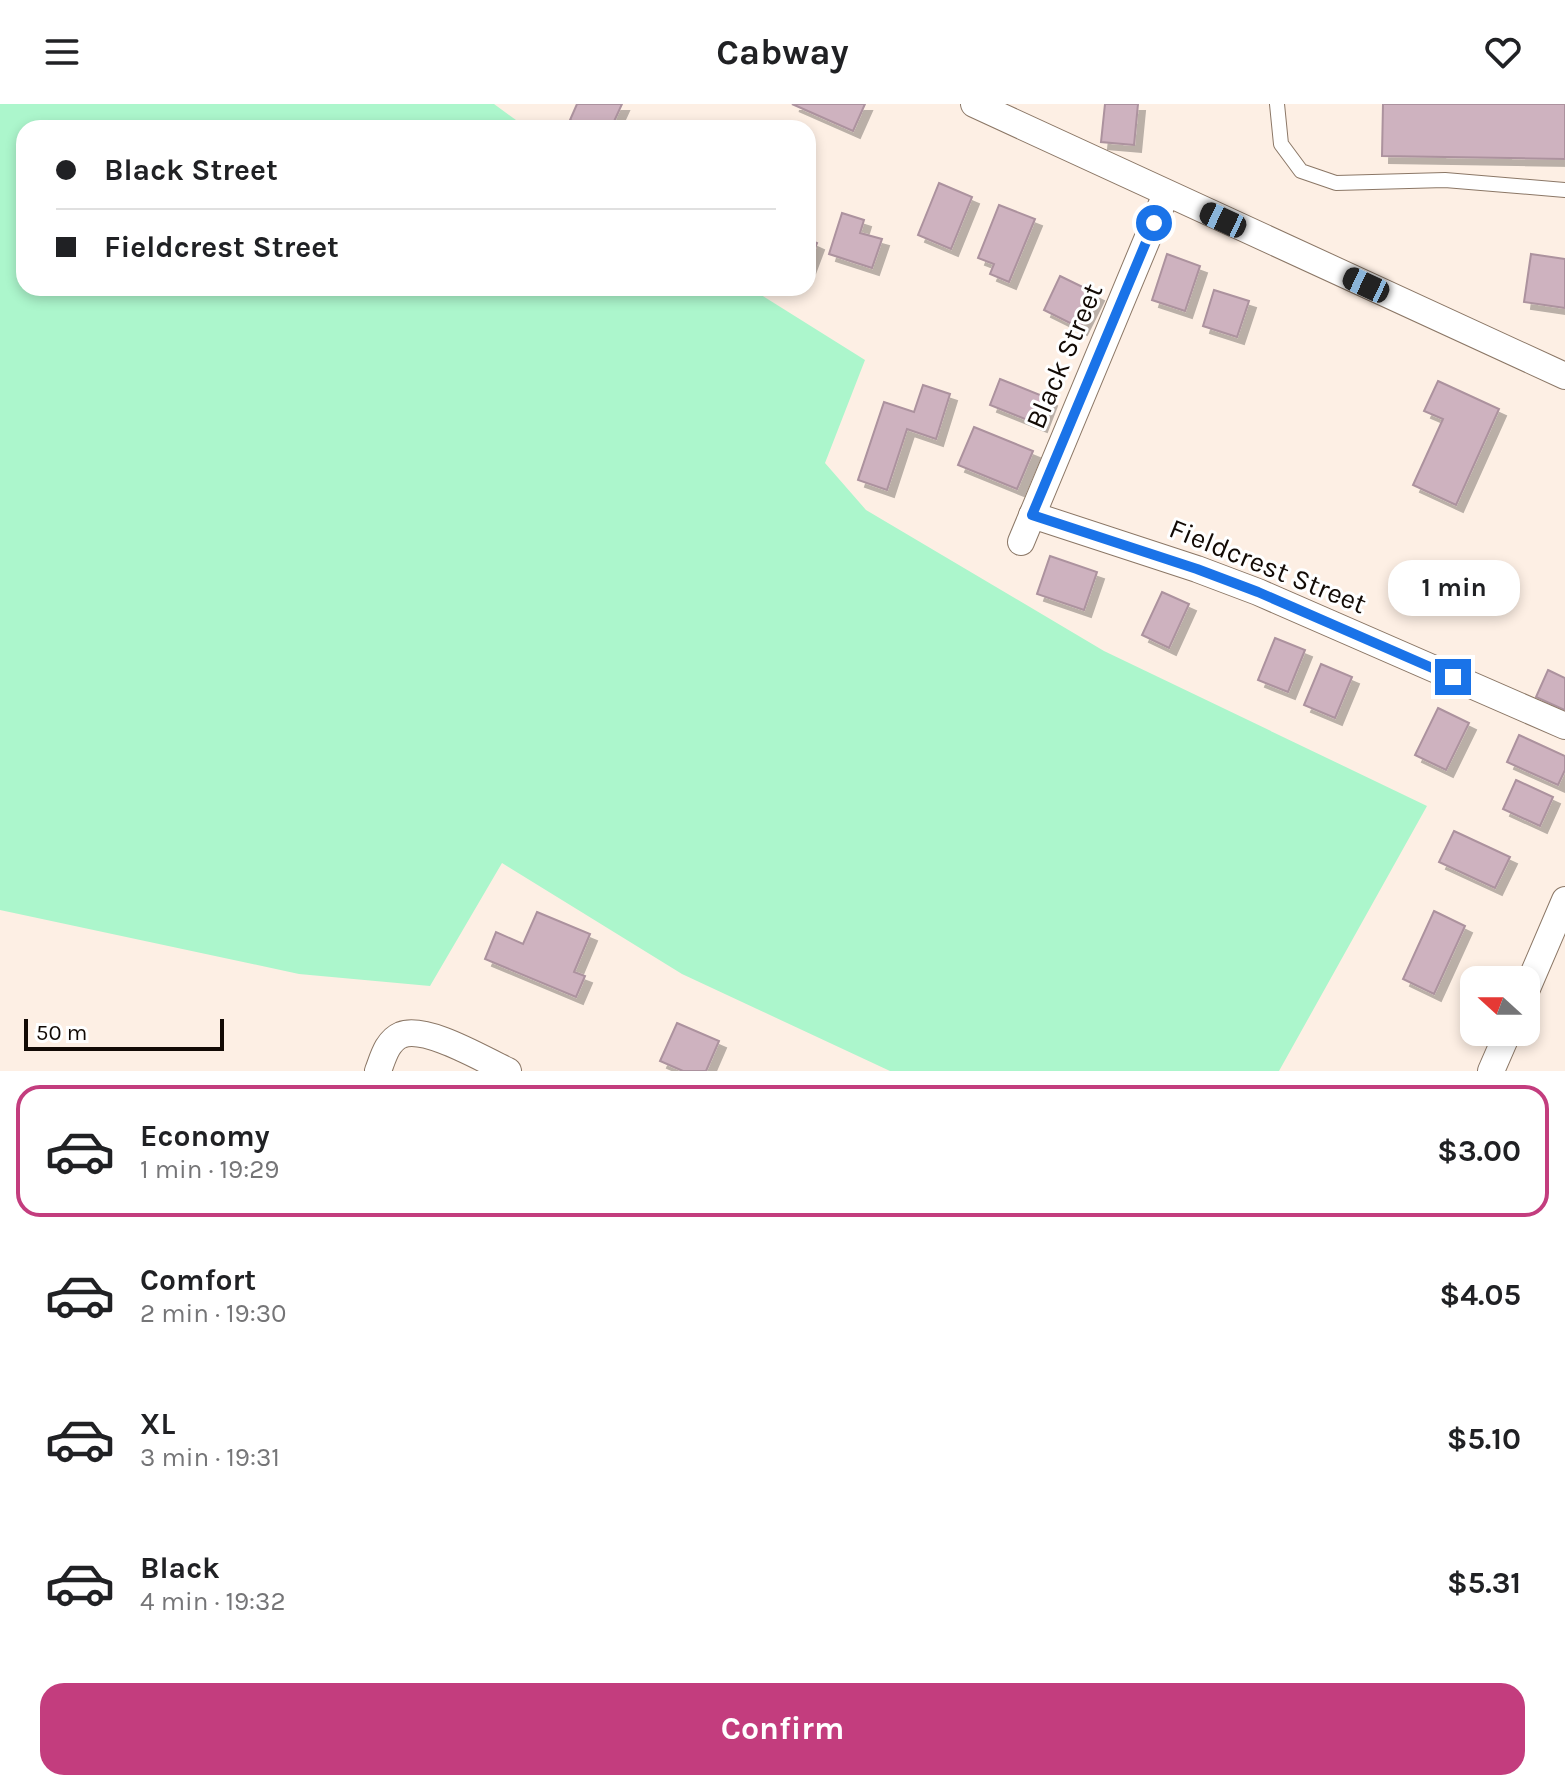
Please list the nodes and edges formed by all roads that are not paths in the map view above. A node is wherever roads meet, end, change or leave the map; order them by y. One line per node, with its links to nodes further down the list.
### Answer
1 (1277, 104): 3 (lane)
2 (986, 107): 4 (street)
3 (1565, 190)
4 (1166, 194): 5 (street); 6 (street, Black Street)
5 (1565, 376)
6 (1032, 515): 7 (street, Black Street); 8 (street, Fieldcrest Street)
7 (1021, 542)
8 (1565, 726)
9 (1565, 900): 10 (street)
10 (1537, 966)
11 (1502, 1046): 14 (street)
12 (383, 1059): 13 (street)
13 (508, 1071)
14 (1491, 1071)

